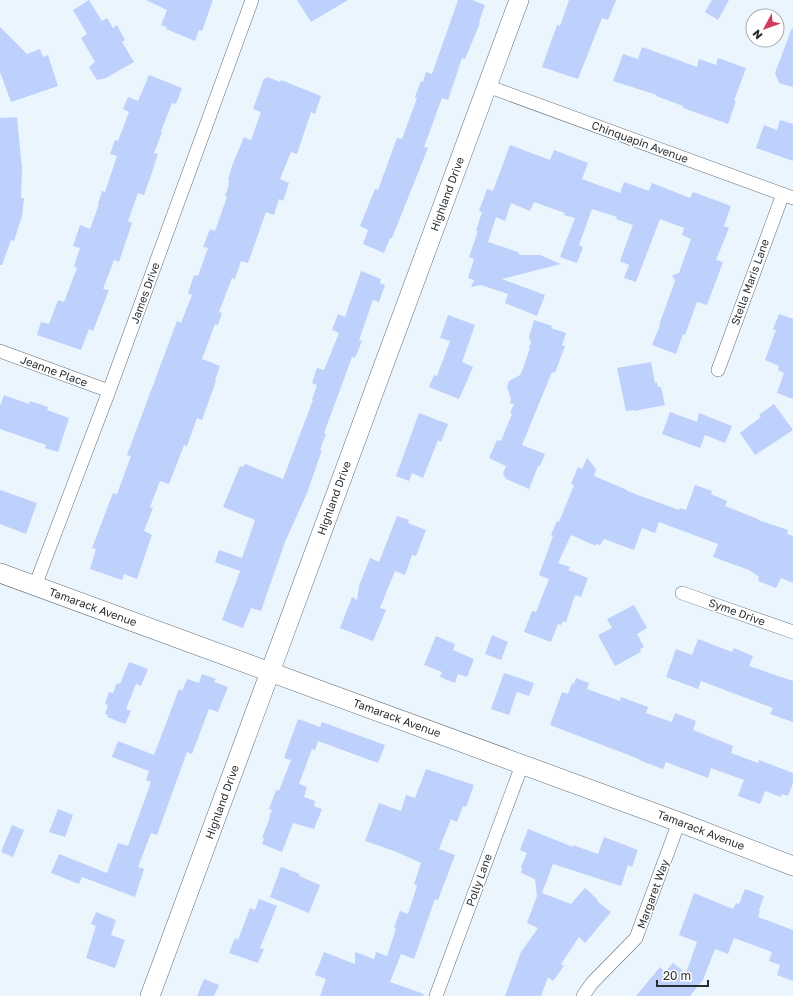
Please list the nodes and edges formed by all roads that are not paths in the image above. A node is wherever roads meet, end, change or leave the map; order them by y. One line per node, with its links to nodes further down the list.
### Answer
1 (252, 0): 7 (street, James Drive)
2 (519, 0): 3 (street, Highland Drive)
3 (487, 86): 4 (street, Chinquapin Avenue); 12 (street, Highland Drive)
4 (788, 196): 6 (street, Stella Maris Lane)
5 (0, 351): 7 (street, Jeanne Place)
6 (718, 370)
7 (109, 391): 9 (street, James Drive)
8 (0, 573): 9 (street, Tamarack Avenue)
9 (36, 586): 12 (street, Tamarack Avenue)
10 (682, 593): 11 (street, Syme Drive)
11 (793, 632)
12 (270, 671): 13 (street, Tamarack Avenue); 16 (street, Highland Drive)
13 (522, 765): 14 (street, Tamarack Avenue); 17 (street, Polly Lane)
14 (679, 822): 15 (street, Tamarack Avenue); 18 (street, Margaret Way)
15 (793, 866)
16 (150, 996)
17 (436, 996)
18 (583, 996)

